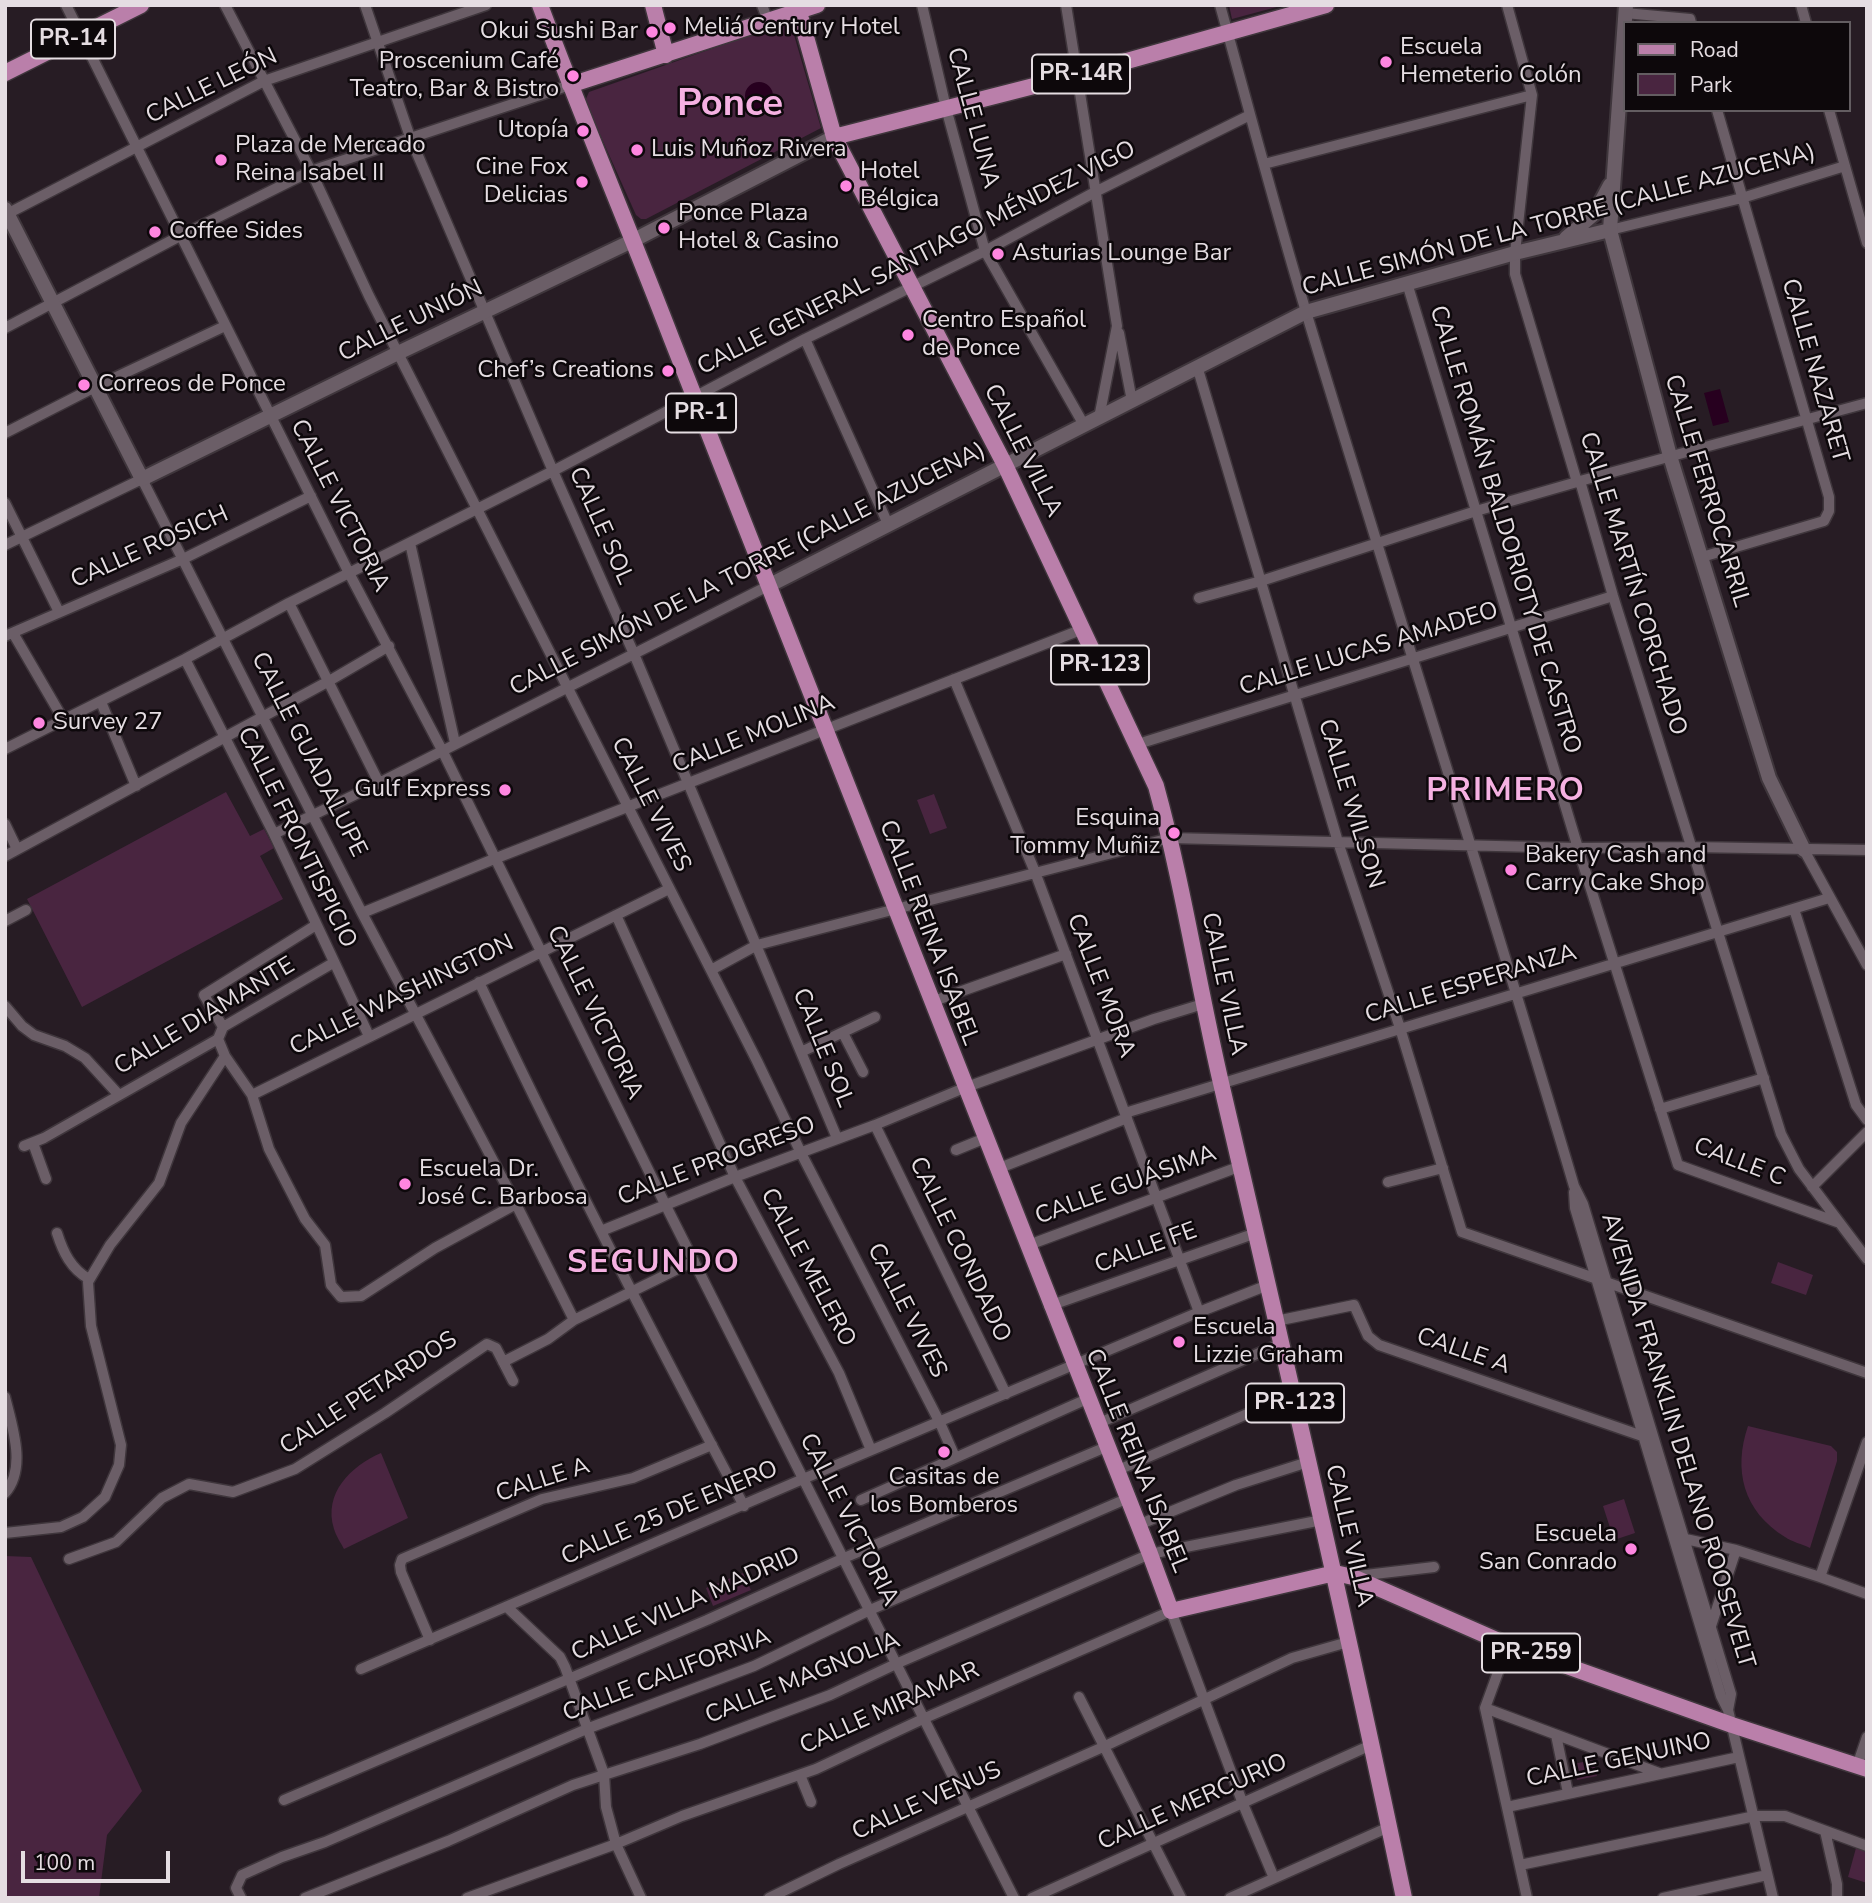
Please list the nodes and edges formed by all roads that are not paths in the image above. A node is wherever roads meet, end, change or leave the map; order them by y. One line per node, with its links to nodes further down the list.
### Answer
1 (66, 5): 20 (street, CALLE VICTORIA)
2 (141, 5): 20 (main road, PR-14)
3 (225, 5): 26 (street, CALLE VIVES)
4 (365, 5): 22 (street, CALLE SOL)
5 (486, 5): 22 (street, CALLE LEÓN)
6 (540, 5): 27 (main road, CALLE REINA ISABEL / PR-1)
7 (653, 5): 23 (main road)
8 (762, 5): 17 (street)
9 (817, 5): 15 (main road)
10 (922, 5): 29 (street, CALLE LUNA)
11 (1066, 5): 25 (street)
12 (1220, 5): 19 (street, AVENIDA FRANKLIN DELANO ROOSEVELT)
13 (1326, 5): 19 (main road, PR-14R)
14 (1507, 5): 28 (street)
15 (797, 8): 17 (main road); 34 (main road, CALLE VILLA)
16 (1626, 9): 18 (street)
17 (768, 21): 23 (main road)
18 (1690, 21)
19 (1228, 32): 25 (main road, PR-14R); 32 (street, AVENIDA FRANKLIN DELANO ROOSEVELT)
20 (81, 35): 24 (main road, PR-14); 35 (street, CALLE VICTORIA)
21 (1624, 35): 39 (street, CALLE FERROCARRIL)
22 (378, 41): 26 (street, CALLE LEÓN); 33 (street, CALLE SOL)
23 (666, 55): 27 (main road)
24 (5, 73)
25 (1077, 75): 29 (main road, PR-14R); 40 (street)
26 (264, 80): 35 (street, CALLE LEÓN); 38 (street, CALLE VIVES)
27 (570, 85): 33 (street); 45 (main road, CALLE REINA ISABEL / PR-1)
28 (1532, 95): 36 (street); 49 (street, CALLE MARTÍN CORCHADO)
29 (946, 108): 34 (main road, PR-14R); 48 (street, CALLE LUNA)
30 (1718, 112): 41 (street, CALLE NAZARET)
31 (1830, 112): 37 (street)
32 (1250, 115): 36 (street, AVENIDA FRANKLIN DELANO ROOSEVELT); 40 (street, CALLE GENERAL SANTIAGO MÉNDEZ VIGO)
33 (410, 136): 38 (street); 53 (street, CALLE SOL)
34 (834, 137): 45 (street, CALLE UNIÓN / PR-14R); 51 (main road, CALLE VILLA / PR-123)
35 (136, 147): 42 (street, CALLE LEÓN); 44 (street, CALLE VICTORIA)
36 (1265, 164): 54 (street, AVENIDA FRANKLIN DELANO ROOSEVELT)
37 (1845, 166): 41 (street, CALLE SIMÓN DE LA TORRE (CALLE AZUCENA)); 47 (street)
38 (311, 171): 44 (street); 59 (street, CALLE VIVES)
39 (1613, 177): 43 (street, CALLE FERROCARRIL); 46 (street)
40 (1097, 191): 48 (street, CALLE GENERAL SANTIAGO MÉNDEZ VIGO); 56 (street)
41 (1742, 198): 43 (street, CALLE SIMÓN DE LA TORRE (CALLE AZUCENA)); 67 (street, CALLE NAZARET)
42 (6, 212): 52 (street, CALLE GUADALUPE)
43 (1611, 230): 46 (street, CALLE SIMÓN DE LA TORRE (CALLE AZUCENA)); 70 (street, CALLE FERROCARRIL)
44 (180, 236): 52 (street); 55 (street, CALLE VICTORIA)
45 (634, 240): 53 (street, CALLE UNIÓN / PR-14R); 62 (main road, CALLE REINA ISABEL / PR-1)
46 (1562, 241): 49 (street, CALLE SIMÓN DE LA TORRE (CALLE AZUCENA))
47 (1867, 243)
48 (985, 251): 51 (street, CALLE GENERAL SANTIAGO MÉNDEZ VIGO); 68 (street, CALLE LUNA)
49 (1515, 253): 50 (street, CALLE SIMÓN DE LA TORRE (CALLE AZUCENA)); 74 (street, CALLE MARTÍN CORCHADO)
50 (1407, 284): 54 (street, CALLE SIMÓN DE LA TORRE (CALLE AZUCENA)); 78 (street, CALLE ROMÁN BALDORIOTY DE CASTRO)
51 (912, 287): 58 (street, CALLE GENERAL SANTIAGO MÉNDEZ VIGO); 71 (main road, CALLE VILLA / PR-123)
52 (54, 304): 57 (street); 61 (street, CALLE GUADALUPE)
53 (486, 312): 59 (street, CALLE UNIÓN / PR-14R); 72 (street, CALLE SOL)
54 (1306, 312): 60 (street, CALLE SIMÓN DE LA TORRE (CALLE AZUCENA)); 82 (street, AVENIDA FRANKLIN DELANO ROOSEVELT)
55 (225, 326): 61 (street); 65 (street, CALLE VICTORIA)
56 (1117, 326): 63 (street); 66 (street)
57 (5, 328)
58 (805, 339): 62 (street, CALLE GENERAL SANTIAGO MÉNDEZ VIGO); 79 (street)
59 (398, 353): 65 (street, CALLE UNIÓN / PR-14R); 77 (street, CALLE VIVES)
60 (1197, 366): 63 (street, CALLE SIMÓN DE LA TORRE (CALLE AZUCENA)); 87 (street, CALLE WILSON)
61 (96, 387): 69 (street); 73 (street, CALLE GUADALUPE)
62 (694, 396): 72 (street, CALLE GENERAL SANTIAGO MÉNDEZ VIGO); 88 (main road, CALLE REINA ISABEL / PR-1)
63 (1132, 401): 66 (street, CALLE SIMÓN DE LA TORRE (CALLE AZUCENA))
64 (1867, 402): 67 (street)
65 (270, 417): 73 (street, CALLE UNIÓN / PR-14R); 75 (street, CALLE VICTORIA)
66 (1099, 418): 68 (street, CALLE SIMÓN DE LA TORRE (CALLE AZUCENA))
67 (1805, 419): 70 (street); 84 (street, CALLE NAZARET)
68 (1084, 425): 71 (street, CALLE SIMÓN DE LA TORRE (CALLE AZUCENA))
69 (5, 433)
70 (1670, 456): 74 (street); 84 (street, CALLE FERROCARRIL)
71 (1005, 465): 79 (street, CALLE SIMÓN DE LA TORRE (CALLE AZUCENA)); 94 (main road, CALLE VILLA / PR-123)
72 (553, 471): 77 (street, CALLE GENERAL SANTIAGO MÉNDEZ VIGO); 98 (street, CALLE SOL)
73 (142, 479): 80 (street, CALLE UNIÓN); 85 (street, CALLE GUADALUPE)
74 (1579, 482): 78 (street); 89 (street, CALLE MARTÍN CORCHADO)
75 (310, 496): 85 (street, CALLE ROSICH); 86 (street, CALLE VICTORIA)
76 (5, 503): 80 (street)
77 (477, 508): 81 (street, CALLE GENERAL SANTIAGO MÉNDEZ VIGO); 103 (street, CALLE VIVES)
78 (1476, 511): 82 (street); 93 (street, CALLE ROMÁN BALDORIOTY DE CASTRO)
79 (888, 524): 88 (street, CALLE SIMÓN DE LA TORRE (CALLE AZUCENA))
80 (22, 538): 83 (street, CALLE UNIÓN); 92 (street)
81 (410, 543): 86 (street, CALLE GENERAL SANTIAGO MÉNDEZ VIGO); 110 (street)
82 (1377, 543): 87 (street); 99 (street, AVENIDA FRANKLIN DELANO ROOSEVELT)
83 (5, 545)
84 (1702, 556): 127 (street, CALLE FERROCARRIL)
85 (183, 559): 92 (street, CALLE ROSICH); 96 (street, CALLE GUADALUPE)
86 (349, 573): 91 (street, CALLE GENERAL SANTIAGO MÉNDEZ VIGO); 97 (street, CALLE VICTORIA)
87 (1261, 581): 90 (street); 104 (street, CALLE WILSON)
88 (768, 586): 98 (street, CALLE SIMÓN DE LA TORRE (CALLE AZUCENA)); 108 (main road, CALLE REINA ISABEL)
89 (1613, 596): 93 (street, CALLE LUCAS AMADEO); 124 (street, CALLE MARTÍN CORCHADO)
90 (1199, 598)
91 (289, 603): 96 (street, CALLE GENERAL SANTIAGO MÉNDEZ VIGO); 102 (street)
92 (59, 612): 95 (street, CALLE ROSICH)
93 (1512, 627): 99 (street, CALLE LUCAS AMADEO); 125 (street, CALLE ROMÁN BALDORIOTY DE CASTRO)
94 (1083, 629): 101 (street, CALLE MOLINA); 111 (main road, CALLE VILLA / PR-123)
95 (9, 635): 107 (street)
96 (223, 639): 100 (street, CALLE GENERAL SANTIAGO MÉNDEZ VIGO); 106 (street, CALLE GUADALUPE)
97 (388, 646): 102 (street); 113 (street, CALLE VICTORIA)
98 (634, 654): 103 (street, CALLE SIMÓN DE LA TORRE (CALLE AZUCENA)); 115 (street, CALLE SOL)
99 (1411, 658): 104 (street, CALLE LUCAS AMADEO); 123 (street, AVENIDA FRANKLIN DELANO ROOSEVELT)
100 (185, 659): 105 (street, CALLE GENERAL SANTIAGO MÉNDEZ VIGO); 109 (street, CALLE FRONTISPICIO)
101 (954, 679): 108 (street, CALLE MOLINA); 131 (street, CALLE MORA)
102 (329, 681): 106 (street); 114 (street)
103 (568, 687): 110 (street, CALLE SIMÓN DE LA TORRE (CALLE AZUCENA)); 117 (street, CALLE VIVES)
104 (1294, 695): 111 (street, CALLE LUCAS AMADEO); 122 (street, CALLE WILSON)
105 (101, 702): 107 (street, CALLE GENERAL SANTIAGO MÉNDEZ VIGO); 116 (street)
106 (263, 717): 109 (street); 118 (street, CALLE GUADALUPE)
107 (63, 719): 112 (street, CALLE GENERAL SANTIAGO MÉNDEZ VIGO)
108 (825, 729): 115 (street, CALLE MOLINA); 134 (main road, CALLE REINA ISABEL)
109 (224, 738): 116 (street); 120 (street, CALLE FRONTISPICIO)
110 (455, 743): 113 (street, CALLE SIMÓN DE LA TORRE (CALLE AZUCENA))
111 (1138, 744): 121 (main road, CALLE VILLA / PR-123)
112 (5, 749)
113 (442, 750): 114 (street, CALLE SIMÓN DE LA TORRE (CALLE AZUCENA)); 130 (street, CALLE VICTORIA)
114 (379, 783): 118 (street, CALLE SIMÓN DE LA TORRE (CALLE AZUCENA))
115 (688, 785): 117 (street, CALLE MOLINA); 142 (street, CALLE SOL)
116 (136, 786): 126 (street)
117 (627, 807): 130 (street, CALLE MOLINA); 132 (street, CALLE VIVES)
118 (313, 816): 120 (street, CALLE SIMÓN DE LA TORRE (CALLE AZUCENA)); 137 (street, CALLE GUADALUPE)
119 (5, 824): 126 (street)
120 (274, 834): 140 (street, CALLE FRONTISPICIO)
121 (1170, 838): 122 (street); 131 (street); 153 (main road, CALLE VILLA / PR-123)
122 (1338, 842): 123 (street); 158 (street, CALLE WILSON)
123 (1469, 844): 125 (street); 151 (street, AVENIDA FRANKLIN DELANO ROOSEVELT)
124 (1692, 847): 125 (street); 127 (street); 141 (street, CALLE MARTÍN CORCHADO)
125 (1578, 848): 147 (street, CALLE ROMÁN BALDORIOTY DE CASTRO)
126 (17, 849): 129 (street)
127 (1804, 850): 128 (street); 133 (street, CALLE FERROCARRIL)
128 (1867, 850)
129 (5, 856)
130 (495, 859): 137 (street, CALLE MOLINA); 144 (street, CALLE VICTORIA)
131 (1035, 872): 134 (street); 145 (street, CALLE MORA)
132 (669, 889): 138 (street, CALLE WASHINGTON); 149 (street, CALLE VIVES)
133 (1829, 898): 135 (street, CALLE ESPERANZA); 143 (street, CALLE FERROCARRIL)
134 (893, 908): 142 (street); 152 (main road, CALLE REINA ISABEL)
135 (1794, 909): 141 (street, CALLE ESPERANZA); 173 (street)
136 (26, 910): 139 (street)
137 (362, 913): 155 (street, CALLE GUADALUPE)
138 (616, 915): 144 (street, CALLE WASHINGTON); 183 (street, CALLE MELERO)
139 (5, 920)
140 (316, 925): 146 (street, CALLE FRONTISPICIO); 157 (street)
141 (1718, 931): 147 (street, CALLE ESPERANZA); 166 (street, CALLE MARTÍN CORCHADO)
142 (757, 945): 149 (street); 163 (street, CALLE SOL)
143 (1862, 947): 148 (street, CALLE FERROCARRIL)
144 (540, 951): 150 (street, CALLE WASHINGTON); 189 (street, CALLE VICTORIA)
145 (1066, 954): 152 (street); 162 (street, CALLE MORA)
146 (333, 963): 157 (street, CALLE DIAMANTE); 160 (street, CALLE FRONTISPICIO)
147 (1615, 963): 151 (street, CALLE ESPERANZA); 171 (street, CALLE ROMÁN BALDORIOTY DE CASTRO)
148 (1867, 965)
149 (711, 970): 179 (street, CALLE VIVES)
150 (479, 982): 155 (street, CALLE WASHINGTON); 191 (street)
151 (1517, 992): 158 (street, CALLE ESPERANZA); 199 (street, AVENIDA FRANKLIN DELANO ROOSEVELT)
152 (931, 1002): 168 (main road, CALLE REINA ISABEL)
153 (1203, 1004): 162 (street, CALLE PROGRESO); 167 (main road, CALLE VILLA / PR-123)
154 (5, 1006): 169 (street)
155 (416, 1013): 160 (street, CALLE WASHINGTON); 188 (street, CALLE GUADALUPE)
156 (875, 1017): 159 (street)
157 (223, 1027): 161 (street, CALLE DIAMANTE)
158 (1400, 1028): 167 (street, CALLE ESPERANZA); 181 (street, CALLE WILSON)
159 (843, 1033): 163 (street); 165 (street)
160 (369, 1036): 170 (street, CALLE WASHINGTON)
161 (218, 1039): 164 (street); 169 (street, CALLE DIAMANTE)
162 (1098, 1040): 168 (street, CALLE PROGRESO); 172 (street, CALLE MORA)
163 (801, 1052): 176 (street, CALLE SOL)
164 (225, 1056): 170 (street); 198 (street)
165 (863, 1072)
166 (1764, 1078): 171 (street); 186 (street, CALLE MARTÍN CORCHADO)
167 (1221, 1084): 172 (street, CALLE ESPERANZA); 180 (main road, CALLE VILLA / PR-123)
168 (964, 1088): 174 (street, CALLE PROGRESO); 177 (main road, CALLE REINA ISABEL)
169 (118, 1094): 184 (street, CALLE DIAMANTE)
170 (251, 1095): 188 (street)
171 (1660, 1110): 190 (street, CALLE C)
172 (1126, 1115): 182 (street, CALLE ESPERANZA); 187 (street, CALLE MORA)
173 (1867, 1120)
174 (875, 1125): 176 (street, CALLE PROGRESO); 211 (street, CALLE CONDADO)
175 (1867, 1132): 186 (street)
176 (837, 1138): 179 (street, CALLE PROGRESO)
177 (983, 1139): 178 (street); 182 (main road, CALLE REINA ISABEL)
178 (956, 1150)
179 (801, 1153): 183 (street, CALLE PROGRESO); 215 (street, CALLE VIVES)
180 (1241, 1166): 187 (street, CALLE GUÁSIMA); 193 (main road, CALLE VILLA / PR-123)
181 (1443, 1168): 185 (street); 199 (street, CALLE WILSON)
182 (997, 1169): 194 (main road, CALLE REINA ISABEL)
183 (735, 1177): 189 (street, CALLE PROGRESO); 222 (street, CALLE MELERO)
184 (46, 1179)
185 (1388, 1182)
186 (1812, 1187): 190 (street, CALLE MARTÍN CORCHADO)
187 (1156, 1196): 194 (street, CALLE GUÁSIMA); 195 (street, CALLE MORA)
188 (516, 1204): 204 (street, CALLE GUADALUPE)
189 (665, 1204): 191 (street, CALLE PROGRESO); 197 (street, CALLE VICTORIA)
190 (1839, 1223): 196 (street, CALLE MARTÍN CORCHADO)
191 (601, 1231): 201 (street)
192 (57, 1233): 198 (street)
193 (1256, 1233): 195 (street, CALLE FE); 200 (main road, CALLE VILLA / PR-123)
194 (1026, 1246): 202 (main road, CALLE REINA ISABEL)
195 (1179, 1259): 202 (street, CALLE FE); 203 (street, CALLE MORA)
196 (1867, 1259)
197 (694, 1261): 201 (street); 227 (street, CALLE VICTORIA)
198 (89, 1279): 234 (street)
199 (1602, 1281): 209 (street); 217 (street, AVENIDA FRANKLIN DELANO ROOSEVELT); 218 (street, AVENIDA FRANKLIN DELANO ROOSEVELT)
200 (1268, 1285): 203 (street, CALLE 25 DE ENERO); 205 (main road, CALLE VILLA / PR-123)
201 (631, 1292): 204 (street); 220 (street)
202 (1049, 1306): 208 (main road, CALLE REINA ISABEL)
203 (1199, 1311): 208 (street, CALLE 25 DE ENERO)
204 (573, 1320): 207 (street)
205 (1276, 1321): 206 (main road, CALLE VILLA / PR-123); 217 (street, CALLE A)
206 (1282, 1343): 212 (main road, CALLE VILLA / PR-123); 216 (street)
207 (503, 1362): 210 (street); 239 (street, CALLE PETARDOS)
208 (1073, 1365): 211 (street, CALLE 25 DE ENERO); 214 (main road, CALLE REINA ISABEL)
209 (1867, 1373)
210 (513, 1381)
211 (1006, 1394): 215 (street, CALLE 25 DE ENERO)
212 (1293, 1394): 224 (main road, CALLE VILLA / PR-123); 226 (street)
213 (5, 1397): 228 (street)
214 (1087, 1399): 216 (main road, CALLE REINA ISABEL); 223 (street)
215 (940, 1423): 222 (street, CALLE 25 DE ENERO); 223 (street, CALLE VIVES)
216 (1097, 1424): 221 (main road, CALLE REINA ISABEL)
217 (1643, 1437): 218 (street, CALLE A); 235 (street, AVENIDA FRANKLIN DELANO ROOSEVELT)
218 (1654, 1440): 235 (street, AVENIDA FRANKLIN DELANO ROOSEVELT)
219 (1867, 1442): 225 (street)
220 (712, 1445): 231 (street); 249 (street, CALLE A)
221 (1106, 1447): 226 (main road, CALLE REINA ISABEL); 238 (street, CALLE VILLA MADRID)
222 (871, 1450): 227 (street, CALLE 25 DE ENERO)
223 (955, 1457): 230 (street)
224 (1308, 1462): 232 (main road, CALLE VILLA / PR-123); 233 (street)
225 (1863, 1463): 243 (street)
226 (1116, 1471): 229 (main road, CALLE REINA ISABEL)
227 (803, 1479): 231 (street, CALLE 25 DE ENERO); 238 (street, CALLE VICTORIA)
228 (5, 1493)
229 (1126, 1499): 233 (main road, CALLE REINA ISABEL); 246 (street, CALLE CALIFORNIA)
230 (861, 1500)
231 (744, 1506): 245 (street, CALLE 25 DE ENERO)
232 (1322, 1520): 237 (street, CALLE MAGNOLIA); 241 (main road, CALLE VILLA / PR-123)
233 (1139, 1525): 237 (main road, CALLE REINA ISABEL)
234 (5, 1533)
235 (1679, 1539): 236 (street); 248 (street, AVENIDA FRANKLIN DELANO ROOSEVELT); 259 (street, AVENIDA FRANKLIN DELANO ROOSEVELT)
236 (1736, 1550): 243 (street); 248 (street)
237 (1150, 1555): 247 (main road, CALLE REINA ISABEL); 252 (street, CALLE MAGNOLIA)
238 (844, 1558): 246 (street, CALLE VICTORIA); 254 (street, CALLE VILLA MADRID)
239 (69, 1559)
240 (1434, 1567): 242 (street)
241 (1335, 1573): 242 (main road, PR-259); 247 (main road, CALLE MIRAMAR); 250 (main road, CALLE VILLA / PR-123)
242 (1353, 1577): 251 (main road, PR-259)
243 (1820, 1577): 244 (street)
244 (1867, 1594)
245 (507, 1607): 249 (street, CALLE 25 DE ENERO); 254 (street)
246 (870, 1611): 252 (street, CALLE VICTORIA); 260 (street, CALLE CALIFORNIA)
247 (1171, 1611): 256 (street, CALLE REINA ISABEL); 258 (street, CALLE MIRAMAR)
248 (1711, 1626): 259 (street, AVENIDA FRANKLIN DELANO ROOSEVELT)
249 (430, 1640): 253 (street, CALLE 25 DE ENERO)
250 (1348, 1642): 256 (street); 263 (main road, CALLE VILLA / PR-123)
251 (1508, 1645): 257 (street); 259 (main road, PR-259)
252 (898, 1663): 258 (street, CALLE VICTORIA); 268 (street, CALLE MAGNOLIA)
253 (361, 1669)
254 (570, 1679): 260 (street); 271 (street, CALLE VILLA MADRID)
255 (1079, 1697): 264 (street)
256 (1202, 1699): 264 (street, CALLE VENUS); 273 (street, CALLE REINA ISABEL)
257 (1485, 1708): 261 (street); 275 (street)
258 (925, 1718): 269 (street, CALLE MIRAMAR); 274 (street, CALLE VICTORIA)
259 (1730, 1718): 265 (street, AVENIDA FRANKLIN DELANO ROOSEVELT); 266 (main road, PR-259)
260 (589, 1728): 268 (street); 285 (street, CALLE CALIFORNIA)
261 (1556, 1735): 267 (street); 270 (street)
262 (1867, 1737): 266 (street)
263 (1371, 1745): 273 (street, CALLE MERCURIO); 277 (main road, CALLE VILLA / PR-123)
264 (1103, 1747): 274 (street, CALLE VENUS); 279 (street)
265 (1739, 1757): 267 (street, CALLE GENUINO); 276 (street, AVENIDA FRANKLIN DELANO ROOSEVELT)
266 (1862, 1767)
267 (1659, 1773): 270 (street, CALLE GENUINO)
268 (604, 1774): 280 (street); 286 (street, CALLE MAGNOLIA)
269 (800, 1775): 272 (street); 280 (street, CALLE MIRAMAR)
270 (1568, 1793): 275 (street, CALLE GENUINO)
271 (284, 1800)
272 (811, 1802)
273 (1243, 1804): 279 (street, CALLE MERCURIO); 284 (street, CALLE REINA ISABEL)
274 (969, 1806): 289 (street, CALLE VENUS); 290 (street, CALLE VICTORIA)
275 (1507, 1807): 282 (street)
276 (1755, 1816): 278 (street); 282 (street); 283 (street, AVENIDA FRANKLIN DELANO ROOSEVELT)
277 (1389, 1827): 284 (street); 294 (main road, CALLE VILLA / PR-123)
278 (1825, 1831): 281 (street); 298 (street)
279 (1153, 1843): 291 (street, CALLE MERCURIO); 292 (street)
280 (616, 1844): 287 (street, CALLE MIRAMAR); 288 (street)
281 (1867, 1846)
282 (1520, 1865): 295 (street)
283 (1767, 1875): 296 (street); 297 (street, AVENIDA FRANKLIN DELANO ROOSEVELT)
284 (1274, 1878): 293 (street)
285 (241, 1898)
286 (305, 1898)
287 (467, 1898)
288 (641, 1898)
289 (769, 1898)
290 (1014, 1898)
291 (1032, 1898)
292 (1181, 1898)
293 (1230, 1898)
294 (1404, 1898)
295 (1527, 1898)
296 (1663, 1898)
297 (1773, 1898)
298 (1837, 1898)

